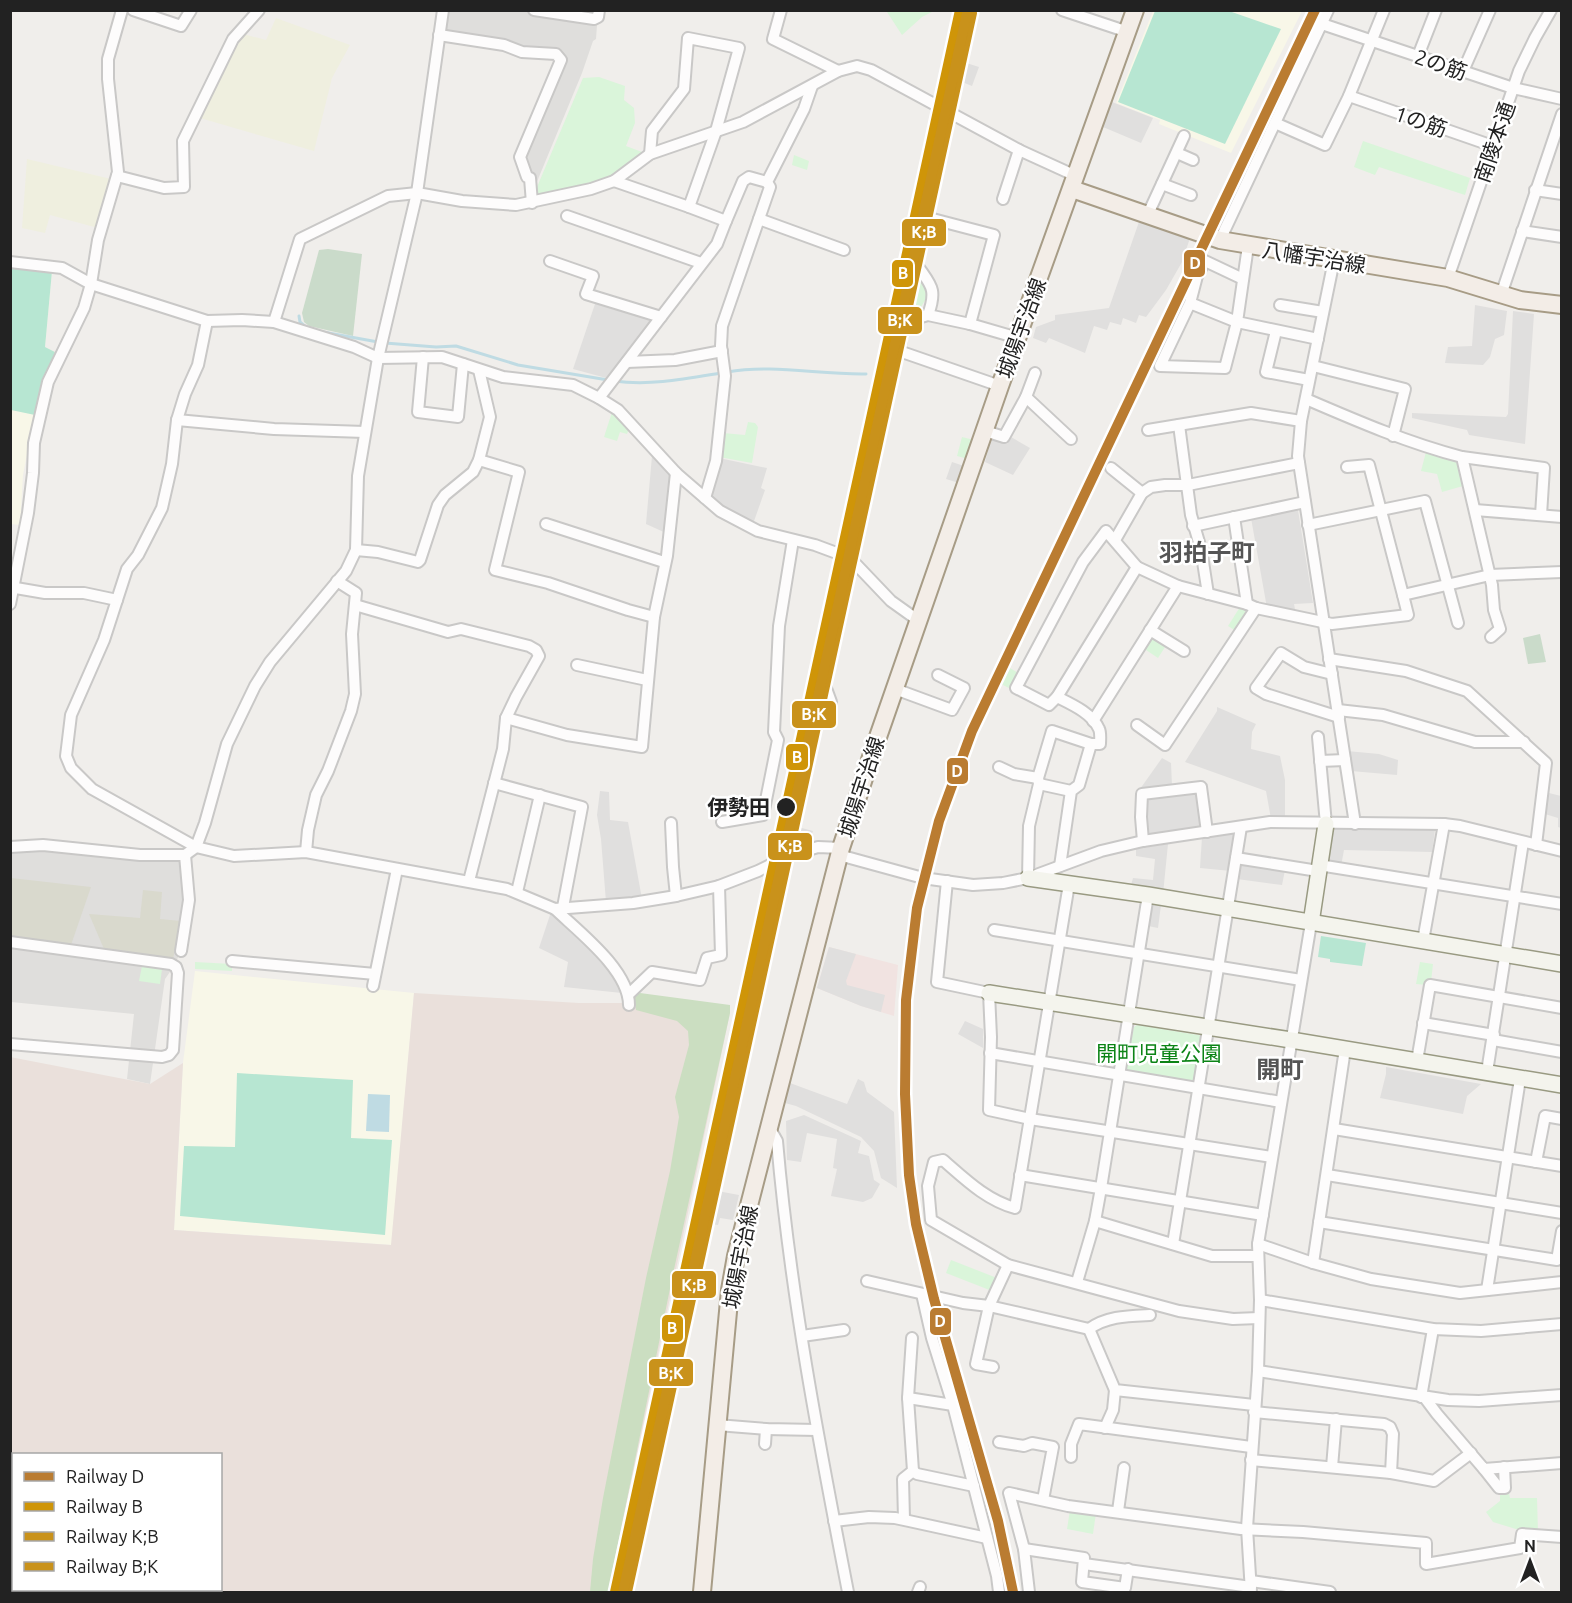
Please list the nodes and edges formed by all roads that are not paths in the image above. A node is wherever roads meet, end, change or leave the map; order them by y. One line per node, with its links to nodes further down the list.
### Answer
1 (122, 10): 41 (street)
2 (133, 10): 3 (street)
3 (191, 10)
4 (259, 10): 41 (street)
5 (443, 10): 19 (street)
6 (534, 10): 7 (street)
7 (599, 10)
8 (781, 10): 23 (street)
9 (971, 10): 22 (street)
10 (1062, 10): 18 (street)
11 (1135, 10): 18 (main road, 城陽宇治線)
12 (1328, 10): 17 (street)
13 (1384, 10): 20 (street)
14 (1436, 10): 21 (street)
15 (1490, 10): 24 (street)
16 (1551, 10): 26 (street, 南陵本通)
17 (1322, 24): 20 (street, 2の筋); 31 (street)
18 (1128, 32): 44 (main road, 城陽宇治線)
19 (439, 35): 47 (street); 51 (street)
20 (1372, 41): 21 (street, 2の筋); 27 (street)
21 (1418, 56): 24 (street, 2の筋)
22 (957, 57)
23 (838, 71): 25 (street); 29 (street)
24 (1463, 71): 26 (street, 2の筋)
25 (812, 86): 32 (street); 43 (street)
26 (1513, 88): 28 (street, 2の筋); 34 (street, 南陵本通)
27 (1349, 96): 31 (street); 34 (street, 1の筋)
28 (1562, 99)
29 (949, 113): 36 (street); 55 (street)
30 (1562, 114): 35 (street)
31 (1275, 123): 60 (street)
32 (716, 131): 39 (street); 39 (street); 52 (street)
33 (1184, 136): 38 (street)
34 (1493, 146): 67 (street, 南陵本通)
35 (1550, 149): 37 (street); 46 (street)
36 (1019, 150): 44 (street); 50 (street)
37 (1562, 151)
38 (1177, 153): 40 (street); 45 (street)
39 (650, 154): 42 (street)
40 (1193, 160)
41 (117, 176): 69 (street)
42 (614, 181): 51 (street); 52 (street)
43 (768, 182): 56 (street); 57 (street)
44 (1074, 182): 53 (main road, 八幡宇治線); 82 (main road, 城陽宇治線)
45 (1162, 184): 49 (street); 53 (street)
46 (1535, 190): 48 (street); 58 (street)
47 (417, 194): 51 (street); 78 (street); 86 (street)
48 (1562, 194)
49 (1191, 195)
50 (1003, 199)
51 (532, 203)
52 (689, 207): 57 (street)
53 (1148, 214): 60 (main road, 八幡宇治線)
54 (567, 216): 66 (street)
55 (925, 218): 75 (street); 80 (street)
56 (759, 219): 62 (street); 84 (street)
57 (726, 221): 66 (street)
58 (1522, 231): 59 (street); 70 (street)
59 (1562, 237)
60 (1220, 240): 61 (main road, 八幡宇治線)
61 (1248, 246): 63 (main road, 八幡宇治線); 68 (street)
62 (844, 250)
63 (1334, 260): 67 (main road, 八幡宇治線); 74 (street)
64 (550, 261): 76 (street)
65 (10, 262): 69 (street)
66 (701, 263): 76 (street)
67 (1448, 278): 70 (main road, 八幡宇治線)
68 (1243, 279): 71 (street); 79 (street)
69 (91, 284): 77 (street); 134 (street)
70 (1501, 295): 73 (main road, 八幡宇治線)
71 (1190, 303): 79 (street); 79 (street)
72 (1280, 305): 74 (street)
73 (1562, 305)
74 (1323, 312): 83 (street)
75 (928, 315): 80 (street); 93 (street)
76 (661, 317): 87 (street)
77 (207, 321): 78 (street); 97 (street)
78 (274, 322): 86 (street)
79 (1237, 322): 81 (street)
80 (970, 324): 82 (street)
81 (1276, 331): 83 (street); 92 (street)
82 (1018, 338): 93 (main road, 城陽宇治線)
83 (1318, 339): 89 (street)
84 (722, 351): 87 (street); 113 (street)
85 (423, 357): 86 (street); 88 (street); 88 (street)
86 (378, 358): 102 (street)
87 (627, 362): 95 (street)
88 (463, 364): 90 (street)
89 (1313, 366): 92 (street); 103 (street)
90 (479, 370): 95 (street); 106 (street)
91 (1035, 373): 94 (street)
92 (1309, 380): 96 (street)
93 (1000, 386): 101 (main road, 城陽宇治線)
94 (1026, 397): 101 (street); 104 (street)
95 (599, 398): 110 (street)
96 (1306, 399): 98 (street); 103 (street)
97 (177, 420): 102 (street); 137 (street)
98 (1301, 421): 99 (street); 107 (street)
99 (1179, 425): 100 (street); 111 (street)
100 (1148, 430)
101 (985, 431): 142 (main road, 城陽宇治線)
102 (365, 432): 125 (street)
103 (1393, 436): 105 (street)
104 (1071, 439)
105 (1462, 458): 116 (street); 117 (street)
106 (479, 460): 125 (street); 141 (street)
107 (1299, 463): 111 (street); 114 (street)
108 (1347, 467): 115 (street)
109 (1111, 468): 112 (street)
110 (676, 473): 113 (street); 127 (street)
111 (1188, 485): 112 (street); 122 (street)
112 (1142, 493): 124 (street)
113 (705, 498): 123 (street)
114 (1305, 502): 118 (street); 121 (street)
115 (1380, 510): 121 (street); 132 (street); 136 (street)
116 (1475, 510): 117 (street); 130 (street)
117 (1541, 515): 119 (street)
118 (1234, 517): 122 (street); 140 (street)
119 (1562, 517)
120 (546, 524): 127 (street)
121 (1308, 525): 143 (street)
122 (1193, 526): 135 (street)
123 (794, 540): 126 (street); 170 (street)
124 (1115, 540): 128 (street); 154 (street)
125 (356, 550): 131 (street)
126 (850, 558): 142 (street); 155 (street)
127 (664, 562): 141 (street)
128 (1137, 567): 133 (street); 154 (street)
129 (1562, 572): 130 (street)
130 (1490, 575): 132 (street); 146 (street)
131 (337, 581): 139 (street); 181 (street)
132 (1448, 585): 136 (street); 144 (street)
133 (1178, 586): 135 (street); 145 (street)
134 (12, 588): 137 (street); 138 (street)
135 (1208, 594): 140 (street)
136 (1403, 595): 143 (street)
137 (117, 600): 181 (street)
138 (10, 604)
139 (355, 605): 157 (street); 183 (street)
140 (1252, 606): 143 (street); 159 (street)
141 (654, 617): 152 (street)
142 (919, 621): 153 (main road, 城陽宇治線)
143 (1324, 622): 148 (street)
144 (1458, 623)
145 (1150, 630): 147 (street); 158 (street)
146 (1491, 637)
147 (1184, 651)
148 (1329, 659): 150 (street); 161 (street)
149 (577, 665): 152 (street)
150 (1332, 674): 156 (street); 156 (street)
151 (938, 675): 153 (street)
152 (648, 680): 157 (street)
153 (895, 689): 184 (main road, 城陽宇治線)
154 (1057, 696): 158 (street)
155 (831, 702)
156 (1339, 714): 161 (street); 163 (street)
157 (506, 718): 167 (street)
158 (1093, 721): 162 (street)
159 (1137, 725)
160 (1318, 737): 164 (street)
161 (1524, 742): 179 (street)
162 (1091, 744): 166 (street); 168 (street)
163 (1345, 760): 164 (street); 173 (street)
164 (1320, 761): 172 (street)
165 (999, 767): 166 (street)
166 (1038, 781): 168 (street); 190 (street)
167 (494, 783): 169 (street); 191 (street)
168 (1071, 791): 187 (street)
169 (540, 795): 196 (street); 201 (street)
170 (722, 822)
171 (671, 823): 198 (street)
172 (1326, 824): 173 (street); 175 (street); 188 (street)
173 (1355, 824): 174 (street)
174 (1444, 824): 178 (street); 194 (street)
175 (1241, 827): 176 (street); 186 (street)
176 (1207, 832): 177 (street); 177 (street)
177 (1143, 841): 187 (street)
178 (1523, 842): 179 (street); 199 (street)
179 (1536, 845): 182 (street)
180 (10, 847): 185 (street)
181 (196, 847): 183 (street); 185 (street)
182 (1562, 851)
183 (306, 852): 189 (street)
184 (840, 852): 192 (street); 195 (street); 240 (main road, 城陽宇治線)
185 (185, 855): 208 (street)
186 (1236, 858): 188 (street); 202 (street)
187 (1060, 866): 190 (street)
188 (1319, 868): 194 (street); 203 (street)
189 (397, 869): 191 (street); 214 (street)
190 (1028, 878): 192 (street); 193 (street)
191 (469, 881): 196 (street)
192 (947, 881): 217 (street)
193 (1069, 884): 197 (street); 205 (street)
194 (1434, 884): 199 (street); 206 (street)
195 (719, 886): 198 (street); 201 (street)
196 (517, 892): 201 (street)
197 (1148, 895): 202 (street); 209 (street)
198 (676, 896): 201 (street)
199 (1515, 896): 200 (street); 210 (street)
200 (1562, 904)
201 (559, 908)
202 (1229, 909): 203 (street); 213 (street)
203 (1311, 923): 206 (street); 215 (street)
204 (994, 930): 205 (street)
205 (1060, 941): 209 (street); 219 (street)
206 (1424, 941): 210 (street)
207 (10, 942): 226 (street)
208 (181, 951)
209 (1140, 954): 213 (street); 221 (street)
210 (1506, 954): 212 (street); 218 (street)
211 (232, 961): 214 (street)
212 (1562, 964)
213 (1219, 967): 215 (street); 223 (street)
214 (375, 974): 216 (street)
215 (1301, 980): 225 (street)
216 (373, 986)
217 (989, 993): 219 (street); 229 (street)
218 (1500, 998): 220 (street); 222 (street); 224 (street)
219 (1049, 1003): 221 (street); 230 (street)
220 (1562, 1008)
221 (1131, 1015): 223 (street); 233 (street)
222 (1423, 1023): 224 (street); 231 (street)
223 (1209, 1027): 225 (street); 236 (street)
224 (1494, 1038): 228 (street); 232 (street)
225 (1291, 1040): 227 (street); 237 (street)
226 (10, 1044)
227 (1345, 1049): 231 (street); 241 (street)
228 (1562, 1052)
229 (990, 1053): 230 (street); 238 (street)
230 (1039, 1061): 233 (street); 238 (street)
231 (1417, 1061): 232 (street)
232 (1487, 1072): 234 (street)
233 (1120, 1075): 236 (street); 242 (street)
234 (1520, 1079): 235 (street); 245 (street)
235 (1562, 1085)
236 (1200, 1088): 237 (street); 243 (street)
237 (1281, 1102): 244 (street)
238 (1030, 1119): 242 (street); 248 (street)
239 (1562, 1119): 246 (street)
240 (769, 1126): 277 (street); 288 (main road, 城陽宇治線)
241 (1334, 1129): 245 (street); 249 (street)
242 (1111, 1131): 243 (street); 250 (street)
243 (1191, 1143): 244 (street); 251 (street)
244 (1272, 1157): 254 (street)
245 (1508, 1158): 246 (street); 252 (street)
246 (1536, 1162): 247 (street)
247 (1562, 1166)
248 (1020, 1175): 250 (street); 263 (street)
249 (1327, 1175): 252 (street); 256 (street)
250 (1101, 1188): 251 (street); 255 (street)
251 (1181, 1201): 254 (street); 258 (street)
252 (1499, 1203): 253 (street); 260 (street)
253 (1562, 1213)
254 (1263, 1215): 259 (street)
255 (1095, 1221): 258 (street); 265 (street)
256 (1319, 1222): 260 (street); 262 (street)
257 (1562, 1231): 260 (street)
258 (1173, 1244): 261 (street)
259 (1258, 1244): 261 (street); 262 (street)
260 (1492, 1251): 267 (street)
261 (1258, 1256): 269 (street)
262 (1313, 1263): 267 (street)
263 (1008, 1265): 265 (street); 270 (street)
264 (867, 1281): 268 (street)
265 (1077, 1282): 272 (street)
266 (1562, 1282): 267 (street)
267 (1486, 1290)
268 (922, 1294): 270 (street); 285 (street)
269 (1260, 1300): 272 (street); 275 (street)
270 (989, 1306): 274 (street); 279 (street)
271 (1150, 1315): 274 (street)
272 (1259, 1318): 280 (street)
273 (1562, 1324): 275 (street)
274 (1089, 1329): 281 (street)
275 (1433, 1329): 283 (street)
276 (844, 1330): 277 (street)
277 (802, 1336): 291 (street)
278 (912, 1338): 284 (street)
279 (993, 1367)
280 (1258, 1371): 283 (street); 286 (street)
281 (1115, 1390): 286 (street); 289 (street)
282 (1562, 1395): 283 (street)
283 (1423, 1397): 295 (street)
284 (908, 1398): 285 (street); 303 (street)
285 (953, 1406): 305 (street)
286 (1254, 1408): 287 (street); 294 (street)
287 (1336, 1419): 299 (street); 304 (street)
288 (717, 1425): 290 (street); 317 (main road, 城陽宇治線)
289 (1105, 1428): 294 (street); 296 (street)
290 (766, 1429): 291 (street); 293 (street)
291 (817, 1430): 309 (street)
292 (999, 1442): 306 (street)
293 (765, 1444)
294 (1251, 1446): 297 (street)
295 (1471, 1453): 302 (street); 304 (street)
296 (1071, 1457)
297 (1251, 1460): 299 (street); 310 (street)
298 (1562, 1463): 300 (street)
299 (1332, 1467): 304 (street)
300 (1504, 1467): 302 (street); 302 (street)
301 (1124, 1468): 307 (street)
302 (1484, 1469)
303 (913, 1471): 305 (street); 308 (street)
304 (1391, 1473)
305 (974, 1486): 312 (street)
306 (1043, 1500): 307 (street); 313 (street)
307 (1118, 1511): 310 (street)
308 (904, 1519): 309 (street); 312 (street)
309 (834, 1521): 318 (street)
310 (1247, 1528): 311 (street); 316 (street)
311 (1562, 1537)
312 (987, 1538): 319 (street)
313 (1024, 1550): 314 (street); 320 (street)
314 (1084, 1564): 315 (street); 315 (street)
315 (1128, 1569): 316 (street)
316 (1251, 1587): 321 (street)
317 (702, 1593)
318 (848, 1593)
319 (999, 1593)
320 (1029, 1593)
321 (1330, 1593)

